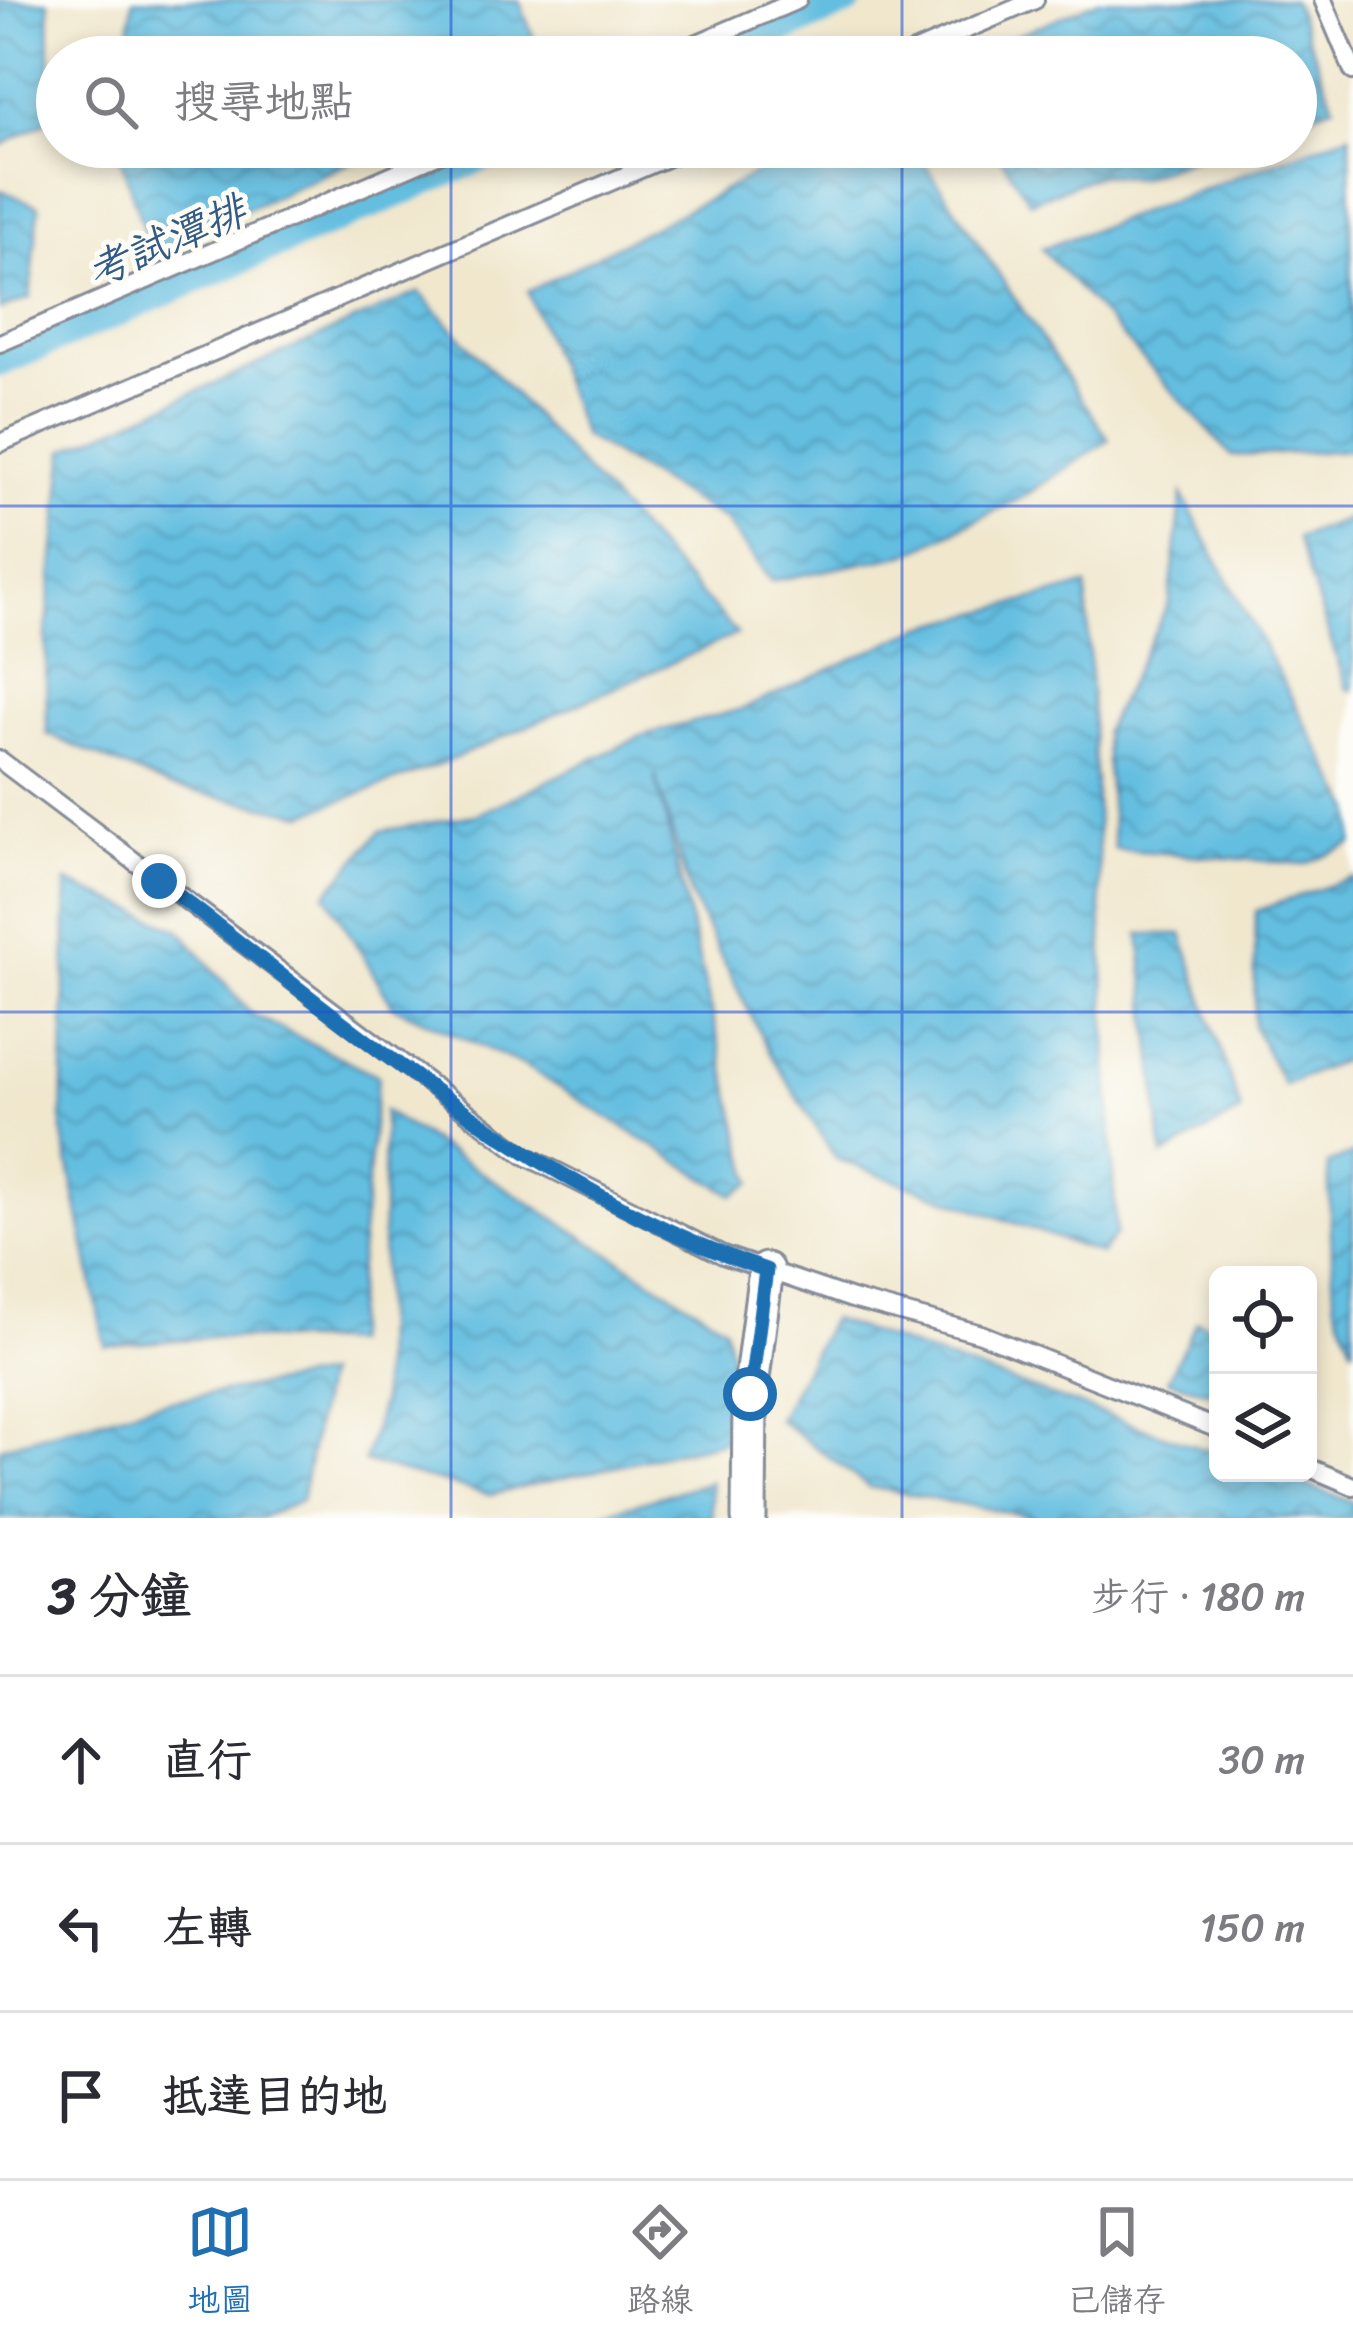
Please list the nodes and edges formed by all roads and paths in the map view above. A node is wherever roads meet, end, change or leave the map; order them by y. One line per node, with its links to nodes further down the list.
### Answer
1 (798, 0): 4 (lane)
2 (1035, 0): 5 (lane)
3 (1323, 0): 6 (lane)
4 (714, 36)
5 (951, 36)
6 (1353, 71)
7 (407, 168): 9 (lane)
8 (643, 168): 10 (lane)
9 (0, 343)
10 (0, 443)
11 (0, 760): 12 (lane)
12 (766, 1270): 13 (lane); 16 (street)
13 (1209, 1425)
14 (1317, 1471): 15 (lane)
15 (1353, 1486)
16 (749, 1518)

